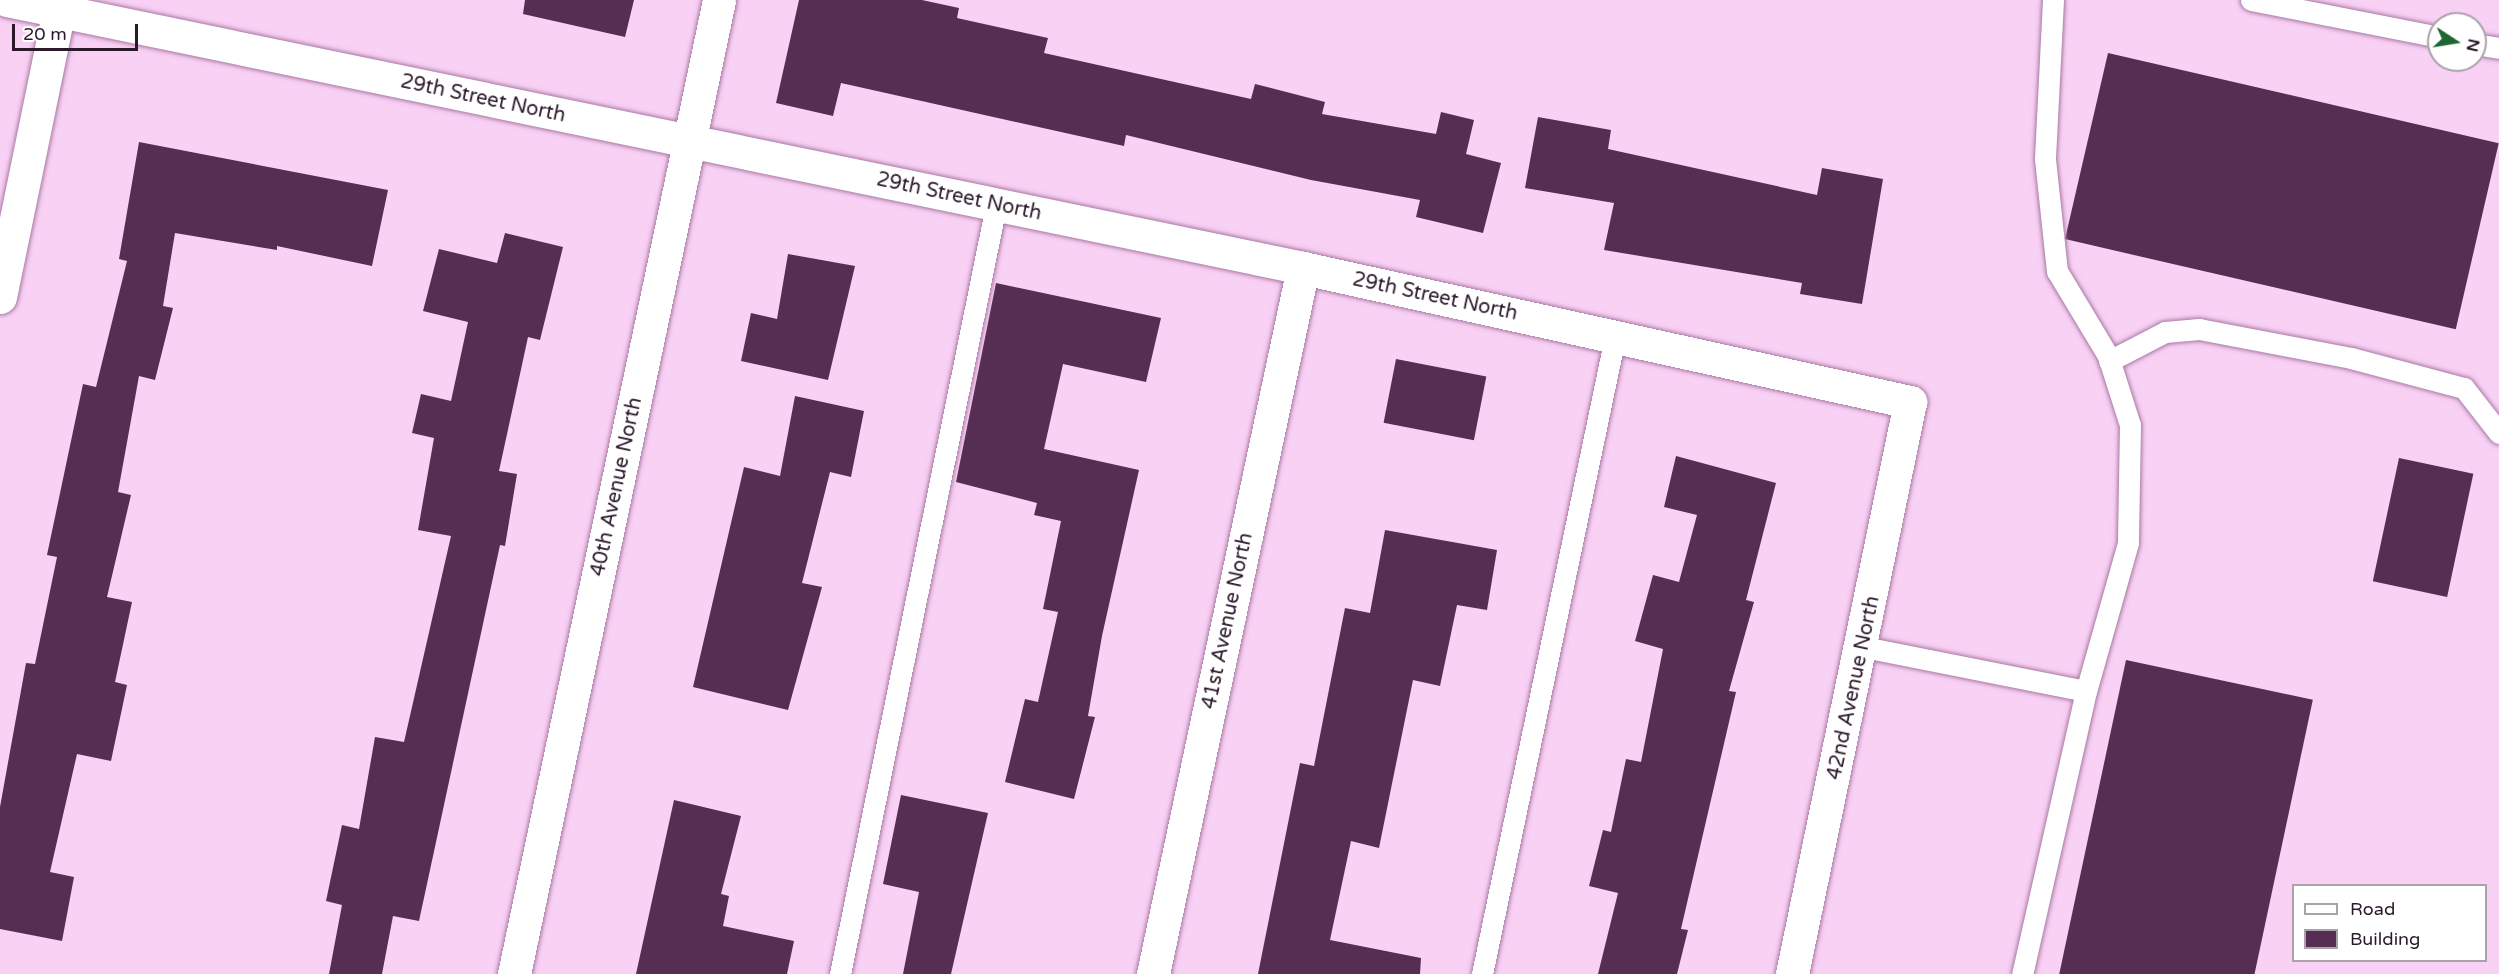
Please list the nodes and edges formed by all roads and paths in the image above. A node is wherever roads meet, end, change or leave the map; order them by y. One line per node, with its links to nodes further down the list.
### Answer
1 (7, 0): 5 (street, 29th Street North)
2 (719, 0): 7 (street, 40th Avenue North)
3 (2053, 0): 12 (lane)
4 (2251, 0): 6 (lane)
5 (60, 5): 7 (street, 29th Street North); 10 (street)
6 (2427, 35)
7 (691, 142): 8 (street, 29th Street North); 17 (street, 40th Avenue North)
8 (996, 205): 9 (street, 29th Street North); 18 (lane)
9 (1303, 268): 11 (street, 29th Street North); 19 (street, 41st Avenue North)
10 (0, 297)
11 (1615, 337): 13 (street, 29th Street North); 20 (lane)
12 (2109, 361): 14 (lane); 16 (lane)
13 (1910, 402): 15 (street, 42nd Avenue North)
14 (2499, 433)
15 (1864, 647): 16 (lane); 21 (street, 42nd Avenue North)
16 (2086, 691): 22 (lane)
17 (514, 974)
18 (840, 974)
19 (1153, 974)
20 (1482, 974)
21 (1792, 974)
22 (2022, 974)

